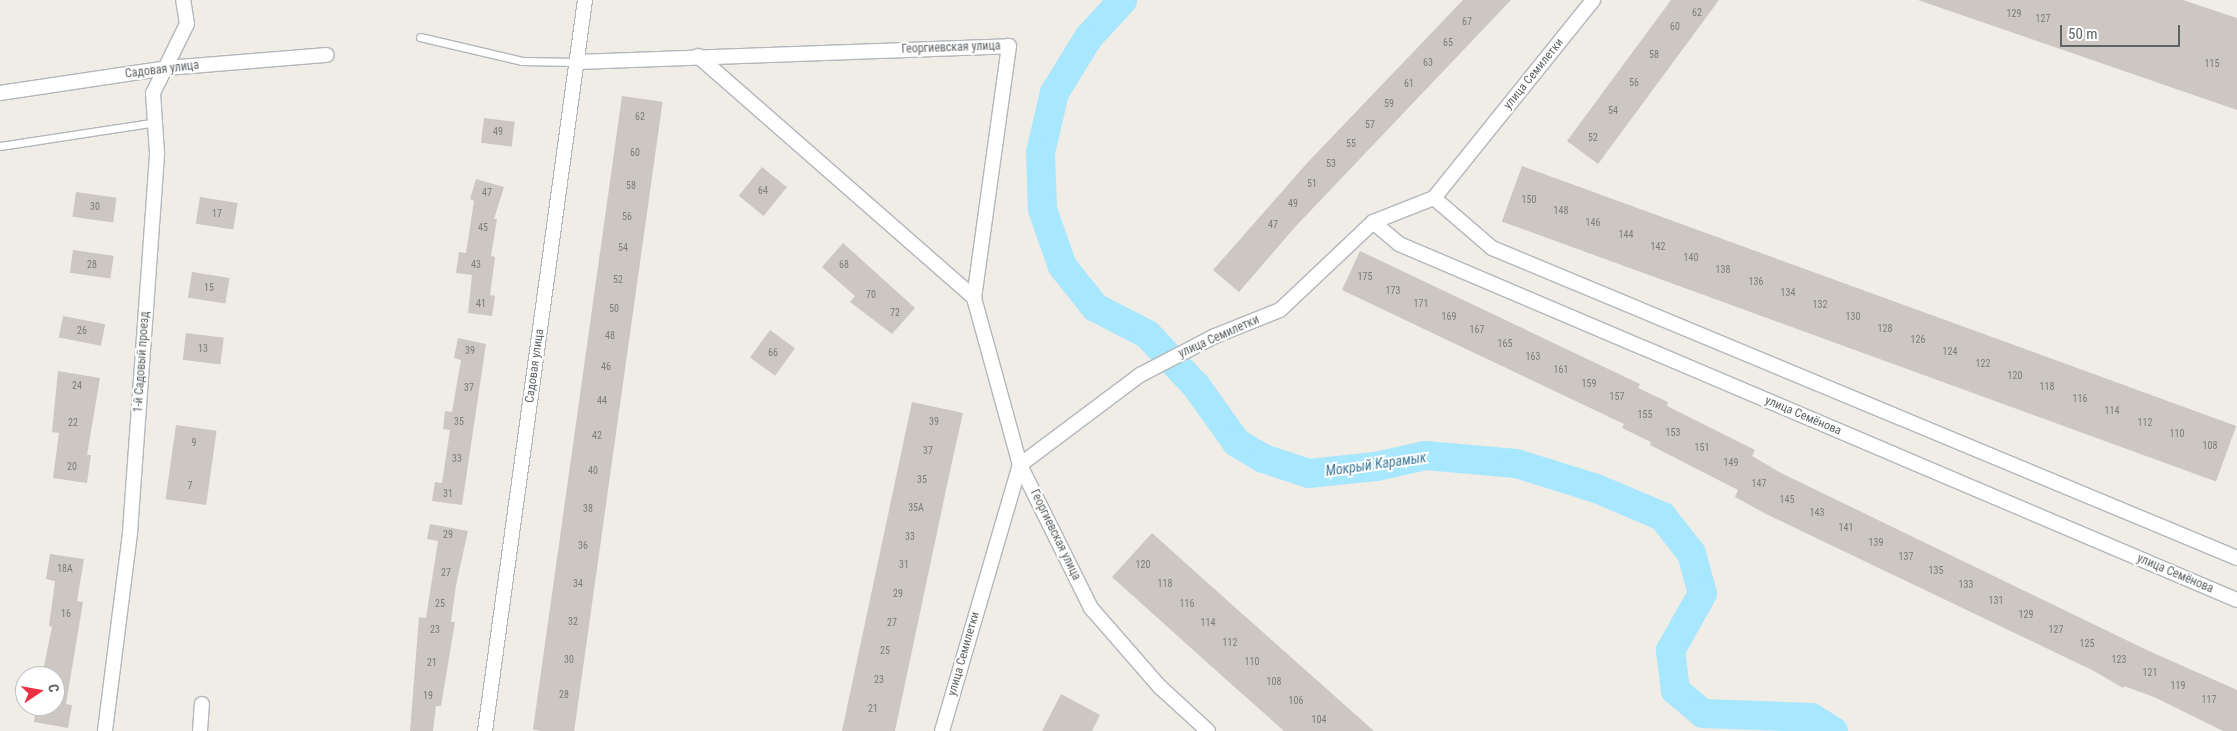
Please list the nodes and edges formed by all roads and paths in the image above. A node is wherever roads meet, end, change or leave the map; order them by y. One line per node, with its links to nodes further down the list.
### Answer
1 (183, 0): 8 (street, 1-й Садовый проезд)
2 (585, 0): 7 (street, Садовая улица)
3 (1593, 0): 12 (street, улица Семилетки)
4 (420, 37): 7 (lane)
5 (326, 55): 8 (street, Садовая улица)
6 (698, 56): 7 (street, Георгиевская улица); 14 (street); 14 (street, Георгиевская улица)
7 (577, 62): 21 (street, Садовая улица)
8 (168, 68): 9 (street, Садовая улица); 10 (street, 1-й Садовый проезд)
9 (0, 94)
10 (157, 122): 11 (lane); 19 (street, 1-й Садовый проезд)
11 (0, 146)
12 (1434, 198): 13 (street, улица Семилетки); 16 (street)
13 (1374, 222): 15 (street, улица Семилетки); 17 (street, улица Семёнова)
14 (974, 298): 15 (street, Георгиевская улица)
15 (1020, 465): 22 (street, улица Семилетки); 23 (street, Георгиевская улица)
16 (2237, 558)
17 (2237, 600)
18 (202, 704): 20 (street)
19 (105, 731)
20 (200, 731)
21 (485, 731)
22 (942, 731)
23 (1208, 731)

